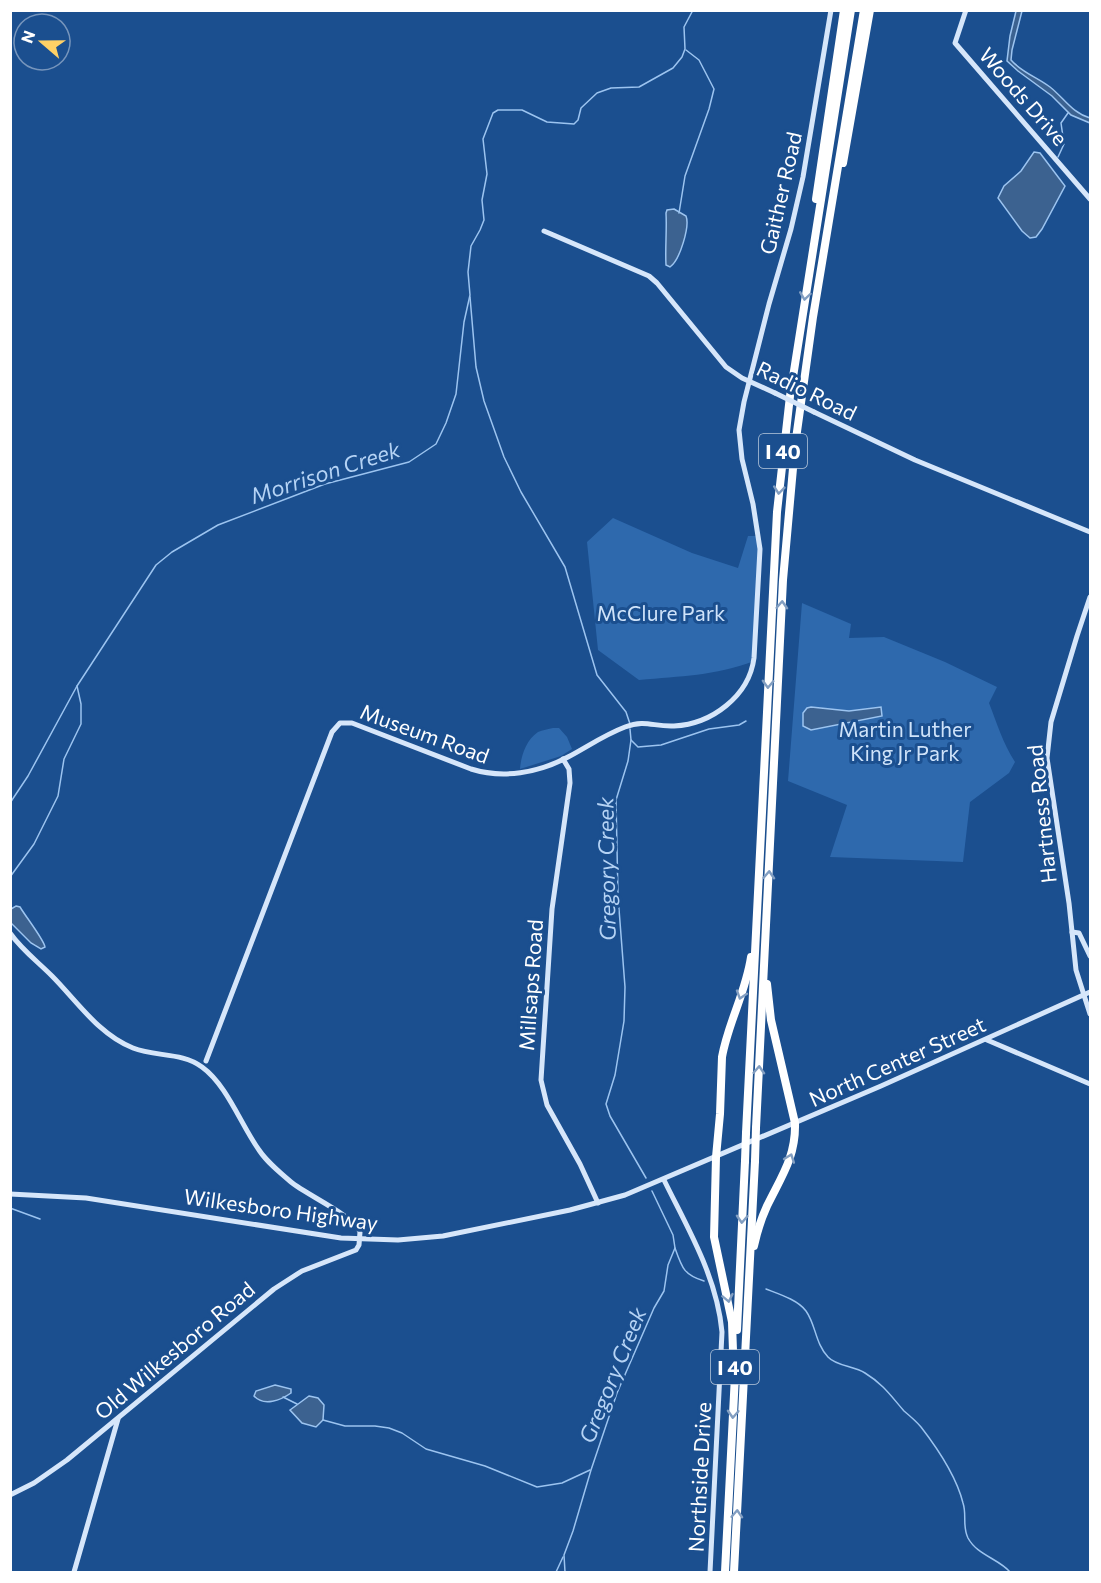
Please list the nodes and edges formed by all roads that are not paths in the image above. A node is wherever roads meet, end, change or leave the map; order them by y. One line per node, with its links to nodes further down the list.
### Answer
1 (831, 10): 11 (street, Gaither Road)
2 (844, 10): 10 (highway)
3 (851, 10): 10 (highway, I 40)
4 (864, 10): 8 (highway, I 40)
5 (870, 10): 8 (highway)
6 (966, 10): 7 (street, Woods Drive)
7 (1090, 199)
8 (830, 213): 18 (highway, I 40, one-way to 8)
9 (544, 231): 11 (street, Radio Road)
10 (809, 271): 15 (highway, I 40, one-way to 15)
11 (749, 381): 12 (street, Radio Road, bridge); 14 (street, Museum Road)
12 (1090, 532)
13 (1090, 599): 16 (street, Hartness Road)
14 (563, 759): 23 (street, Museum Road); 29 (street, Millsaps Road)
15 (758, 896): 26 (highway, one-way to 26); 32 (highway, I 40, one-way to 32, bridge)
16 (1072, 932): 19 (street); 20 (street, Hartness Road)
17 (10, 933): 30 (street)
18 (765, 947): 25 (highway); 31 (highway, I 40, one-way to 18, bridge)
19 (1090, 956)
20 (1088, 994): 21 (street, Hartness Road); 22 (street, North Center Street)
21 (1090, 1014)
22 (987, 1040): 24 (street); 25 (street, North Center Street)
23 (206, 1061)
24 (1090, 1084)
25 (795, 1123): 26 (street, North Center Street); 31 (highway, one-way to 25)
26 (716, 1157): 27 (street, Wilkesboro Highway); 32 (highway, one-way to 32)
27 (664, 1180): 29 (street, Wilkesboro Highway); 36 (street, Northside Drive)
28 (10, 1194): 30 (street, Wilkesboro Highway)
29 (598, 1203): 30 (street, Wilkesboro Highway)
30 (360, 1239): 33 (street, Old Wilkesboro Road)
31 (749, 1271): 38 (highway, I 40, one-way to 31)
32 (734, 1380): 37 (highway, I 40, one-way to 37)
33 (119, 1418): 34 (street, Old Wilkesboro Road); 35 (street)
34 (10, 1495)
35 (74, 1572)
36 (710, 1572)
37 (725, 1572)
38 (734, 1572)

